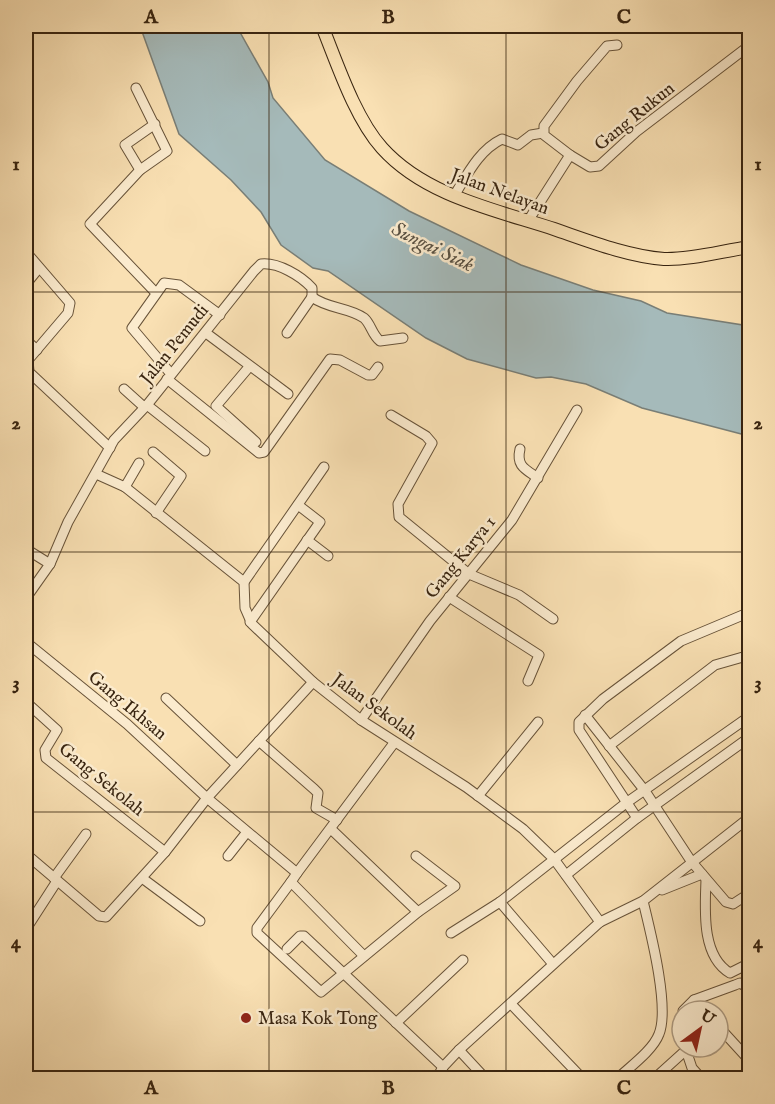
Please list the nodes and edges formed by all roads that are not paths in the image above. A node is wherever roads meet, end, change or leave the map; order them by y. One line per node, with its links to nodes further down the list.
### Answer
1 (322, 26): 9 (main road, Jalan Nelayan)
2 (617, 45): 6 (street)
3 (750, 45): 7 (street, Gang Rukun)
4 (136, 88): 5 (street)
5 (155, 124): 8 (street); 8 (street)
6 (543, 133): 7 (street); 9 (street)
7 (570, 154): 10 (street, Gang Rukun)
8 (140, 170): 15 (street)
9 (454, 196): 10 (main road, Jalan Nelayan)
10 (528, 221): 11 (main road, Jalan Nelayan)
11 (750, 247)
12 (26, 252): 13 (street)
13 (39, 268): 14 (street); 22 (street)
14 (26, 284)
15 (156, 293): 17 (street); 25 (street)
16 (312, 297): 17 (street, Jalan Pemudi); 19 (street); 20 (street)
17 (219, 315): 18 (street, Jalan Pemudi)
18 (206, 333): 23 (street); 25 (street, Jalan Pemudi)
19 (287, 333)
20 (403, 338)
21 (26, 340): 22 (street)
22 (37, 350): 32 (street)
23 (249, 367): 27 (street); 31 (street)
24 (378, 367): 25 (street)
25 (169, 377): 28 (street, Jalan Pemudi)
26 (124, 389): 28 (street)
27 (288, 394)
28 (146, 406): 32 (street, Jalan Pemudi); 34 (street)
29 (577, 410): 39 (street, Gang Karya 1)
30 (391, 415): 47 (street)
31 (256, 442)
32 (110, 448): 38 (street, Jalan Pemudi)
33 (520, 449): 39 (street)
34 (205, 451)
35 (153, 452): 42 (street)
36 (139, 463): 40 (street)
37 (324, 467): 41 (street)
38 (96, 474): 40 (street); 46 (street, Jalan Pemudi)
39 (538, 478): 47 (street, Gang Karya 1)
40 (125, 487): 42 (street)
41 (298, 505): 43 (street); 48 (street)
42 (156, 513): 48 (street)
43 (307, 540): 45 (street); 53 (street)
44 (26, 549): 46 (street)
45 (327, 556)
46 (50, 564): 50 (street, Jalan Pemudi)
47 (469, 574): 49 (street, Gang Karya 1); 52 (street)
48 (244, 582): 53 (street)
49 (449, 597): 56 (street); 62 (street, Gang Karya 1)
50 (26, 598)
51 (750, 612): 60 (street)
52 (553, 620)
53 (250, 621): 57 (street)
54 (26, 642): 71 (street, Gang Ikhsan)
55 (750, 655): 67 (street)
56 (528, 681)
57 (313, 682): 62 (street, Jalan Sekolah); 65 (street, Jalan Sekolah)
58 (166, 698): 68 (street)
59 (26, 702): 81 (street, Gang Sekolah)
60 (585, 715): 67 (street); 72 (street)
61 (750, 716): 69 (street)
62 (362, 720): 66 (street, Jalan Sekolah)
63 (537, 722): 70 (street)
64 (750, 737): 73 (street)
65 (259, 741): 68 (street, Jalan Sekolah); 76 (street)
66 (394, 743): 70 (street, Jalan Sekolah); 76 (street)
67 (609, 746): 69 (street)
68 (237, 765): 71 (street, Jalan Sekolah)
69 (645, 791): 72 (street); 73 (street)
70 (478, 796): 85 (street, Jalan Sekolah)
71 (207, 798): 78 (street, Gang Ikhsan); 81 (street, Jalan Sekolah)
72 (626, 803): 75 (street); 80 (street)
73 (655, 806): 75 (street); 87 (street)
74 (750, 817): 87 (street)
75 (637, 818): 86 (street)
76 (338, 820): 77 (street)
77 (332, 830): 88 (street); 98 (street)
78 (247, 832): 83 (street); 88 (street, Gang Ikhsan)
79 (86, 834): 92 (street)
80 (574, 844): 85 (street); 86 (street)
81 (165, 852): 91 (street, Jalan Sekolah)
82 (26, 854): 92 (street)
83 (228, 856)
84 (416, 856): 98 (street)
85 (554, 859): 89 (street, Jalan Sekolah); 97 (street)
86 (586, 860): 89 (street)
87 (692, 861): 90 (street); 94 (street)
88 (297, 873): 93 (street)
89 (566, 875): 100 (street, Jalan Sekolah)
90 (704, 877): 94 (street); 95 (street); 106 (street)
91 (142, 878): 92 (street, Jalan Sekolah); 99 (street)
92 (56, 880): 101 (street)
93 (291, 882): 104 (street); 108 (street)
94 (655, 892): 96 (street)
95 (750, 893)
96 (643, 901): 100 (street); 122 (street)
97 (500, 902): 102 (street); 107 (street)
98 (418, 912): 104 (street)
99 (200, 921)
100 (600, 922): 107 (street)
101 (26, 929)
102 (451, 933)
103 (287, 949): 108 (street)
104 (364, 956): 108 (street)
105 (463, 960): 112 (street)
106 (750, 963)
107 (553, 964): 111 (street)
108 (345, 974): 112 (street)
109 (750, 989): 110 (street)
110 (697, 999)
111 (511, 1004): 114 (street); 121 (street)
112 (396, 1023): 118 (street)
113 (730, 1039): 117 (street)
114 (459, 1050): 118 (street); 120 (street)
115 (675, 1059): 123 (street)
116 (689, 1059): 124 (street)
117 (750, 1061)
118 (443, 1067): 119 (street)
119 (437, 1078)
120 (485, 1078)
121 (582, 1078)
122 (618, 1078)
123 (655, 1078)
124 (701, 1078)

